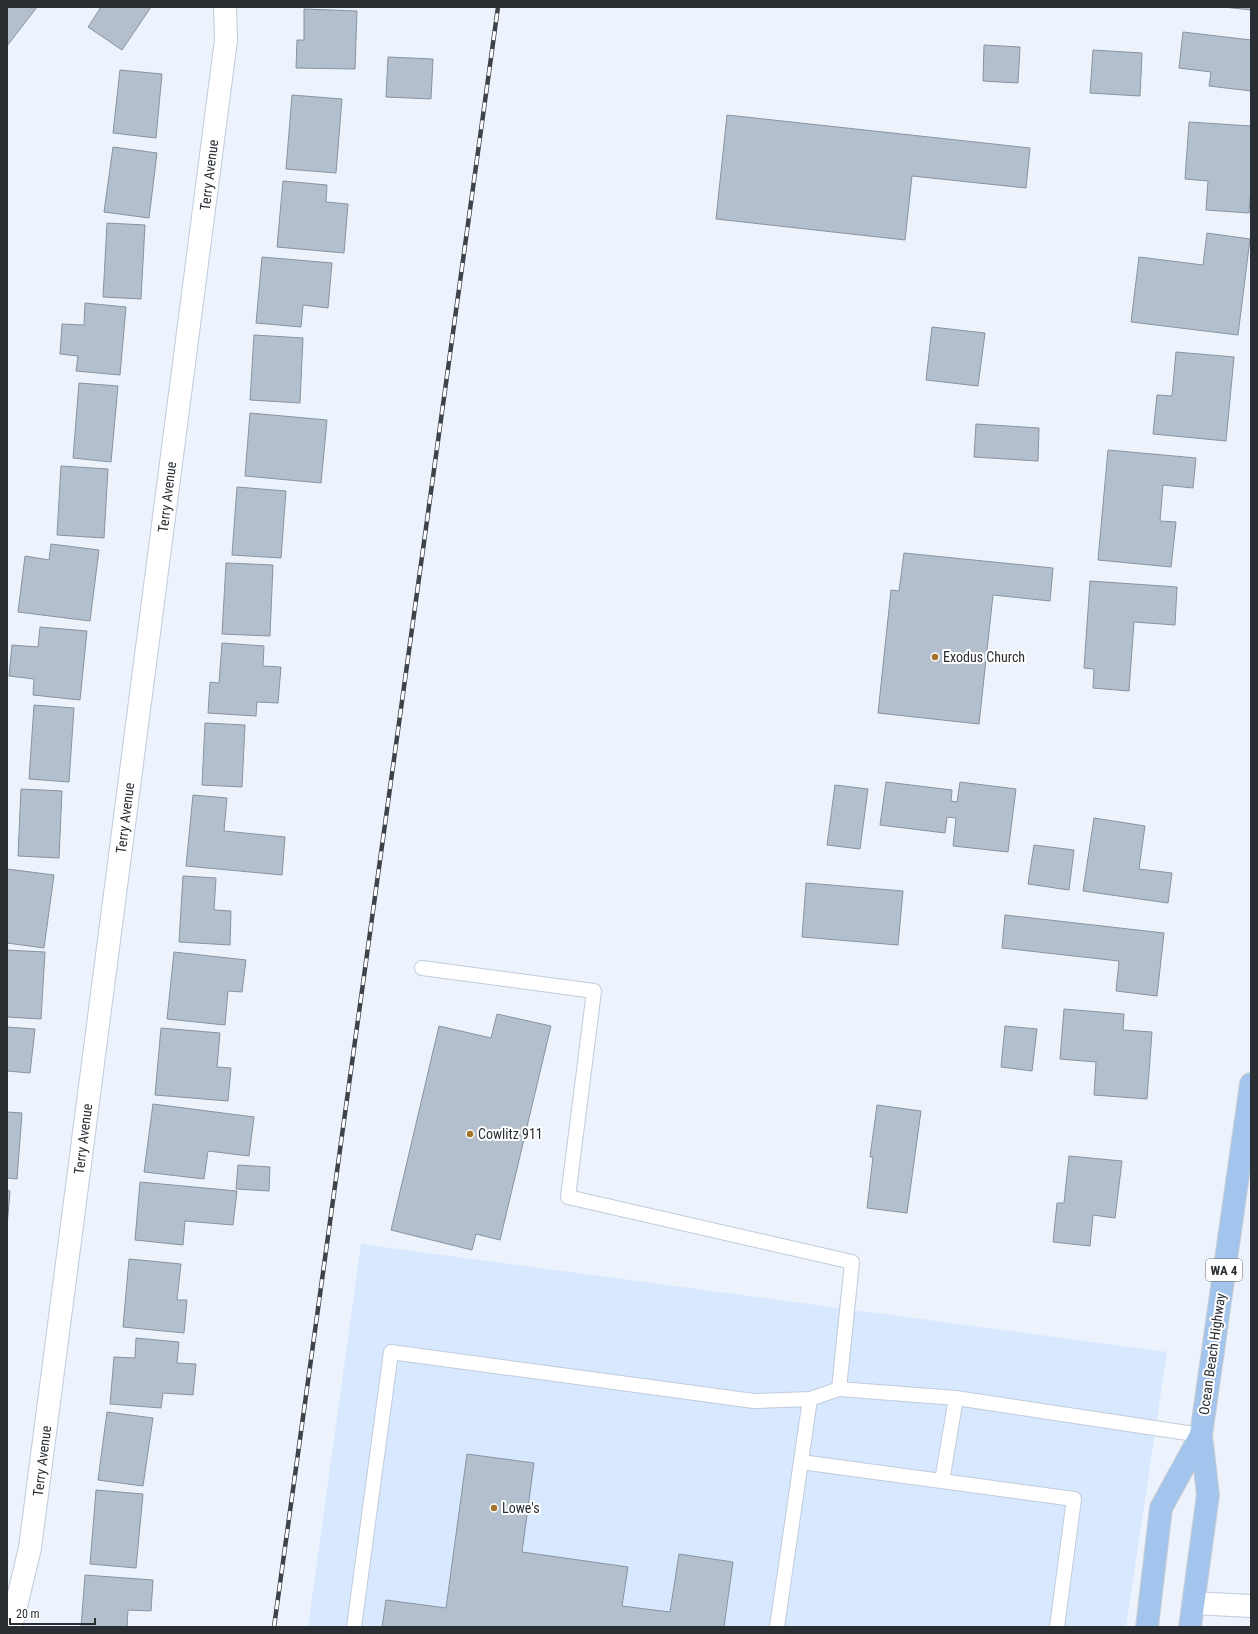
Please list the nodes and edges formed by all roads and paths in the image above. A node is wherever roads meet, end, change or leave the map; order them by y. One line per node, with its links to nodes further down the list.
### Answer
1 (226, 7): 12 (street, Terry Avenue)
2 (422, 968): 4 (lane)
3 (1251, 1084): 7 (main road, Ocean Beach Highway / WA 4)
4 (839, 1389): 5 (lane); 6 (lane)
5 (956, 1398): 7 (lane); 9 (lane)
6 (810, 1399): 8 (lane); 13 (lane)
7 (1201, 1435): 10 (main road, Ocean Beach Highway / WA 4); 16 (main road, Ocean Beach Highway / WA 4)
8 (801, 1462): 9 (lane); 14 (lane)
9 (942, 1481): 15 (lane)
10 (1193, 1603): 11 (street); 17 (main road, Ocean Beach Highway / WA 4)
11 (1251, 1606)
12 (11, 1627)
13 (354, 1627)
14 (777, 1627)
15 (1057, 1627)
16 (1147, 1627)
17 (1190, 1627)

